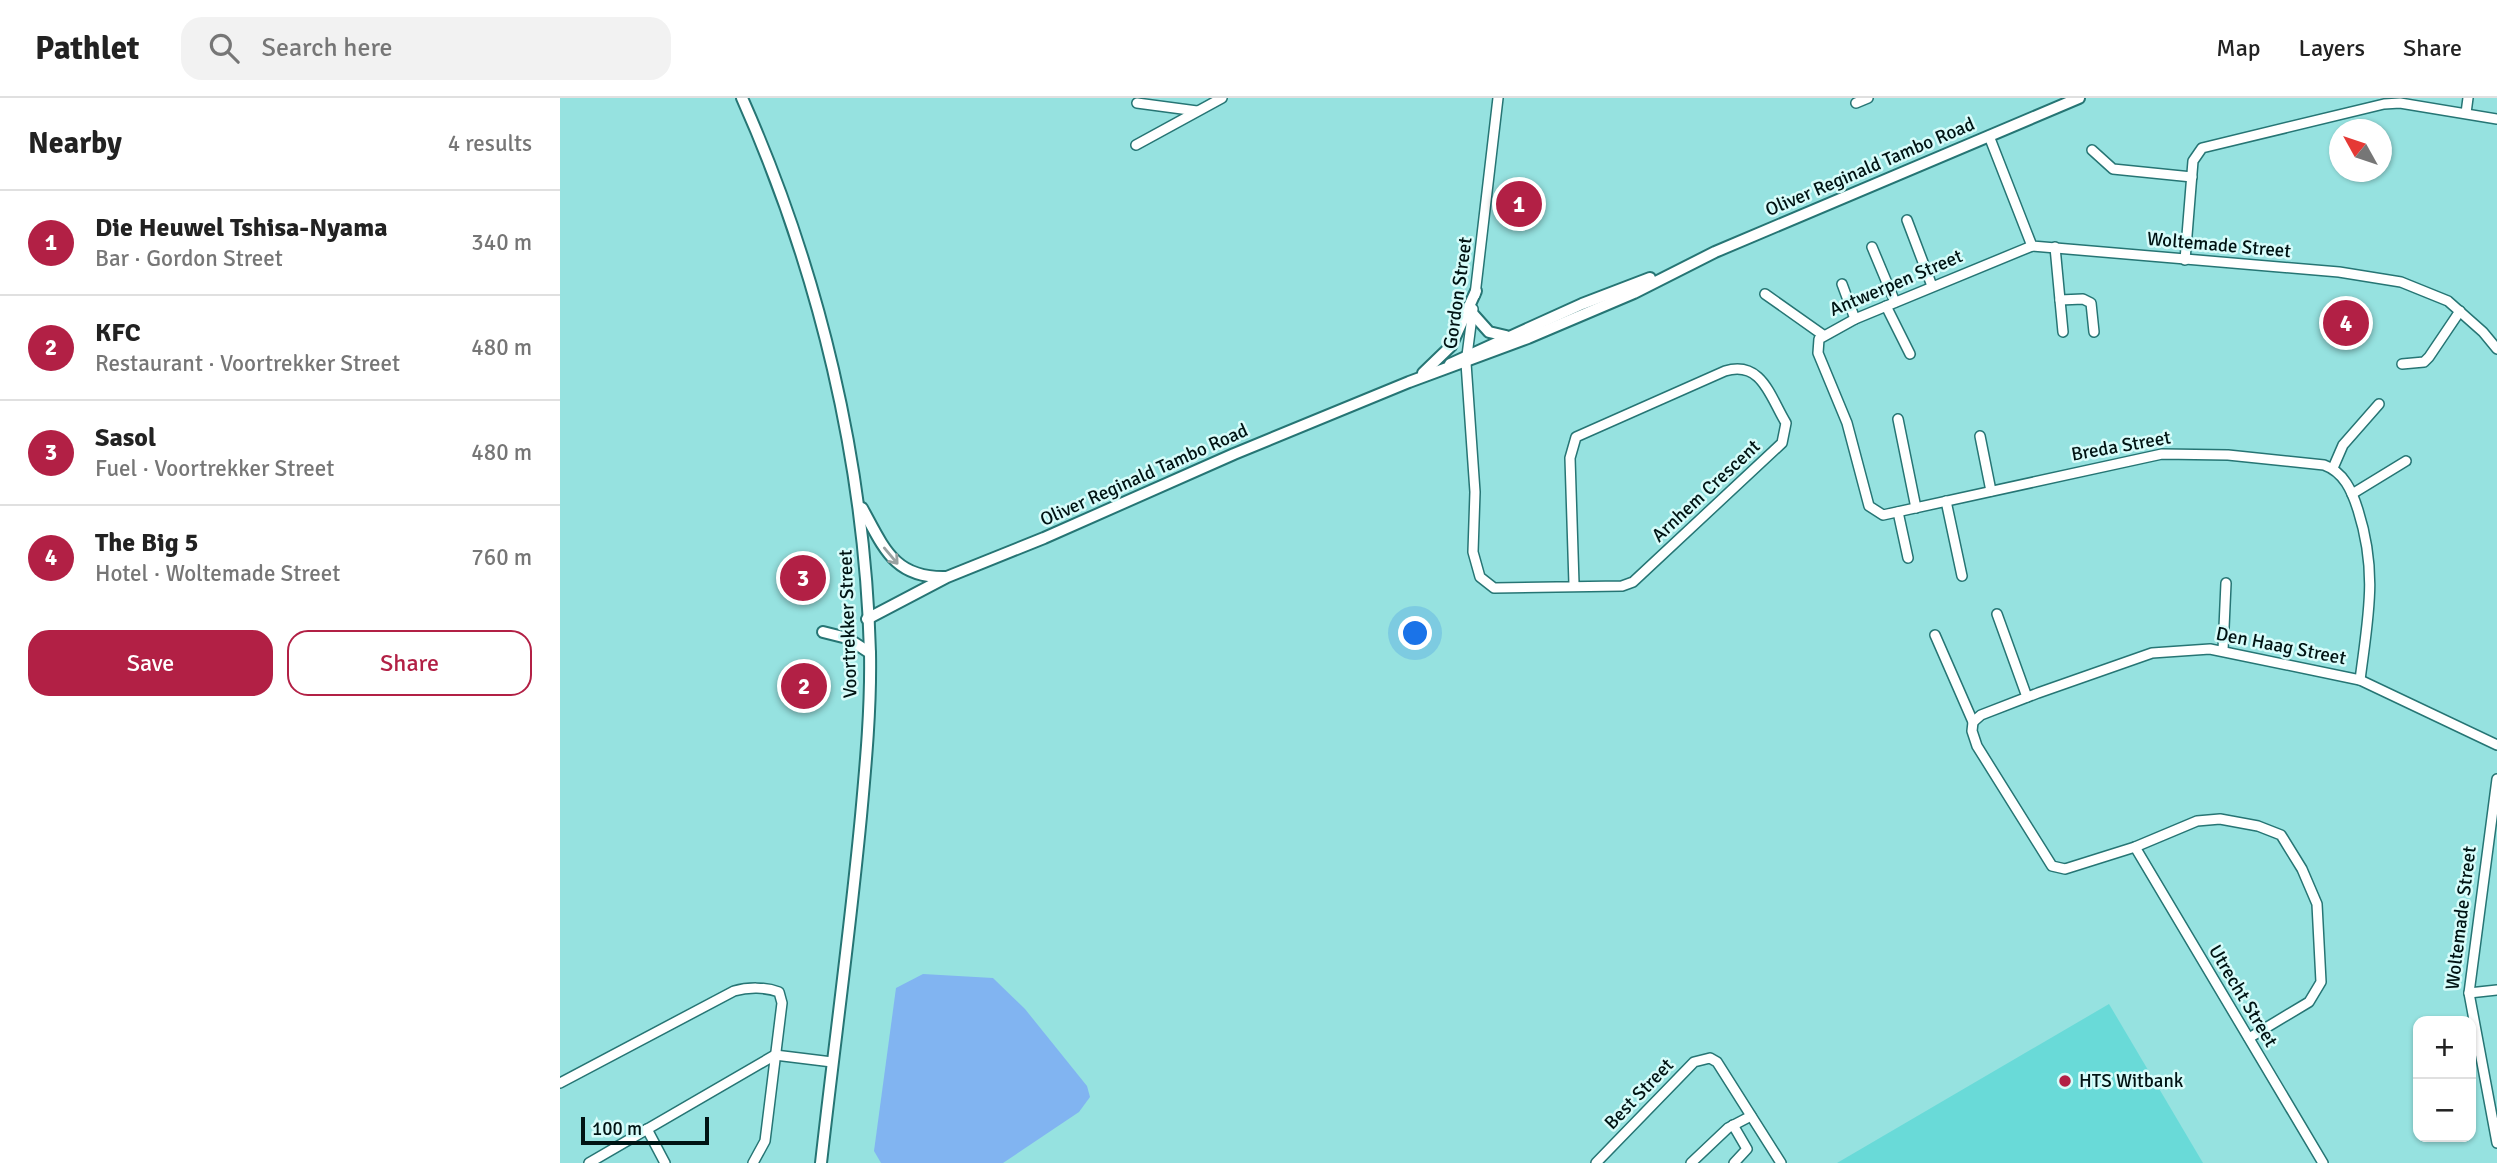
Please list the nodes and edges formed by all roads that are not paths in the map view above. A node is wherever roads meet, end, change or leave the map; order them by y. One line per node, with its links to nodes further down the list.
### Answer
1 (742, 98): 52 (main road, Voortrekker Street)
2 (1222, 98): 11 (street)
3 (1498, 98): 26 (street, Gordon Street)
4 (1868, 98): 10 (street)
5 (2078, 98): 14 (main road, Oliver Reginald Tambo Road)
6 (2468, 98): 12 (street)
7 (2393, 101): 8 (street); 17 (street)
8 (2426, 102): 12 (street)
9 (1137, 103): 11 (street)
10 (1856, 103)
11 (1198, 111): 15 (street)
12 (2466, 113): 13 (street)
13 (2497, 119)
14 (1989, 136): 19 (street); 23 (main road, Oliver Reginald Tambo Road)
15 (1136, 145)
16 (2092, 150): 17 (street)
17 (2192, 177): 22 (street)
18 (1906, 220): 25 (street)
19 (2032, 246): 21 (street, Woltemade Street); 25 (street, Antwerpen Street)
20 (1872, 247): 29 (street)
21 (2055, 247): 22 (street, Woltemade Street); 28 (street)
22 (2185, 260): 31 (street, Woltemade Street)
23 (1676, 270): 37 (main road, Oliver Reginald Tambo Road); 40 (main road, Oliver Reginald Tambo Road)
24 (1842, 284): 33 (street)
25 (1932, 286): 29 (street, Antwerpen Street)
26 (1476, 291): 32 (street, Gordon Street); 42 (main road)
27 (1765, 294): 36 (street)
28 (2060, 300): 34 (street); 35 (street)
29 (1895, 302): 30 (street, Antwerpen Street)
30 (1886, 306): 33 (street, Antwerpen Street); 39 (street)
31 (2460, 311): 38 (street, Woltemade Street); 41 (street)
32 (1472, 313): 37 (main road); 40 (street, Gordon Street)
33 (1856, 319): 36 (street, Antwerpen Street)
34 (2063, 332)
35 (2094, 332)
36 (1823, 335): 45 (street, Antwerpen Street)
37 (1508, 337): 40 (main road, Oliver Reginald Tambo Road)
38 (2497, 349)
39 (1910, 354)
40 (1466, 359): 42 (main road, Oliver Reginald Tambo Road); 59 (street, Gordon Street)
41 (2402, 364)
42 (1409, 382): 57 (main road, Oliver Reginald Tambo Road)
43 (2379, 404): 48 (street)
44 (1898, 419): 53 (street)
45 (1847, 423): 54 (street, Breda Street)
46 (1980, 436): 49 (street)
47 (2406, 461): 50 (street)
48 (2333, 468): 49 (street, Breda Street); 50 (street)
49 (1991, 491): 51 (street, Breda Street)
50 (2352, 494): 67 (street)
51 (1945, 501): 53 (street, Breda Street); 56 (street)
52 (859, 503): 57 (main road, one-way to 57); 62 (main road, Voortrekker Street)
53 (1916, 508): 54 (street, Breda Street)
54 (1898, 512): 55 (street)
55 (1908, 558)
56 (1962, 576)
57 (947, 577): 62 (main road, Oliver Reginald Tambo Road)
58 (2226, 583): 65 (street)
59 (1485, 584): 60 (street, Arnhem Crescent)
60 (1574, 584): 60 (street, Arnhem Crescent)
61 (1997, 614): 68 (street)
62 (867, 619): 66 (main road, Voortrekker Street)
63 (823, 632): 66 (main road)
64 (1935, 635): 69 (street)
65 (2223, 650): 67 (street, Den Haag Street); 68 (street, Den Haag Street)
66 (870, 653): 77 (main road, Voortrekker Street)
67 (2360, 680): 70 (street, Den Haag Street)
68 (2028, 697): 69 (street, Den Haag Street)
69 (1973, 722): 72 (street)
70 (2497, 745)
71 (2497, 779): 74 (street, Woltemade Street)
72 (2134, 847): 75 (street, Utrecht Street); 75 (street)
73 (2497, 990): 74 (street)
74 (2469, 993): 82 (street, Woltemade Street)
75 (2249, 1038): 91 (street, Utrecht Street)
76 (775, 1055): 77 (street); 78 (street); 81 (street); 85 (street)
77 (832, 1062): 86 (main road, Voortrekker Street)
78 (560, 1083)
79 (1751, 1116): 80 (street); 87 (street, Best Street); 90 (street, Best Street)
80 (1733, 1125): 88 (street); 89 (street)
81 (647, 1129): 83 (street); 84 (street)
82 (2497, 1143)
83 (589, 1163)
84 (665, 1163)
85 (753, 1163)
86 (821, 1163)
87 (1596, 1163)
88 (1691, 1163)
89 (1734, 1163)
90 (1781, 1163)
91 (2323, 1163)

